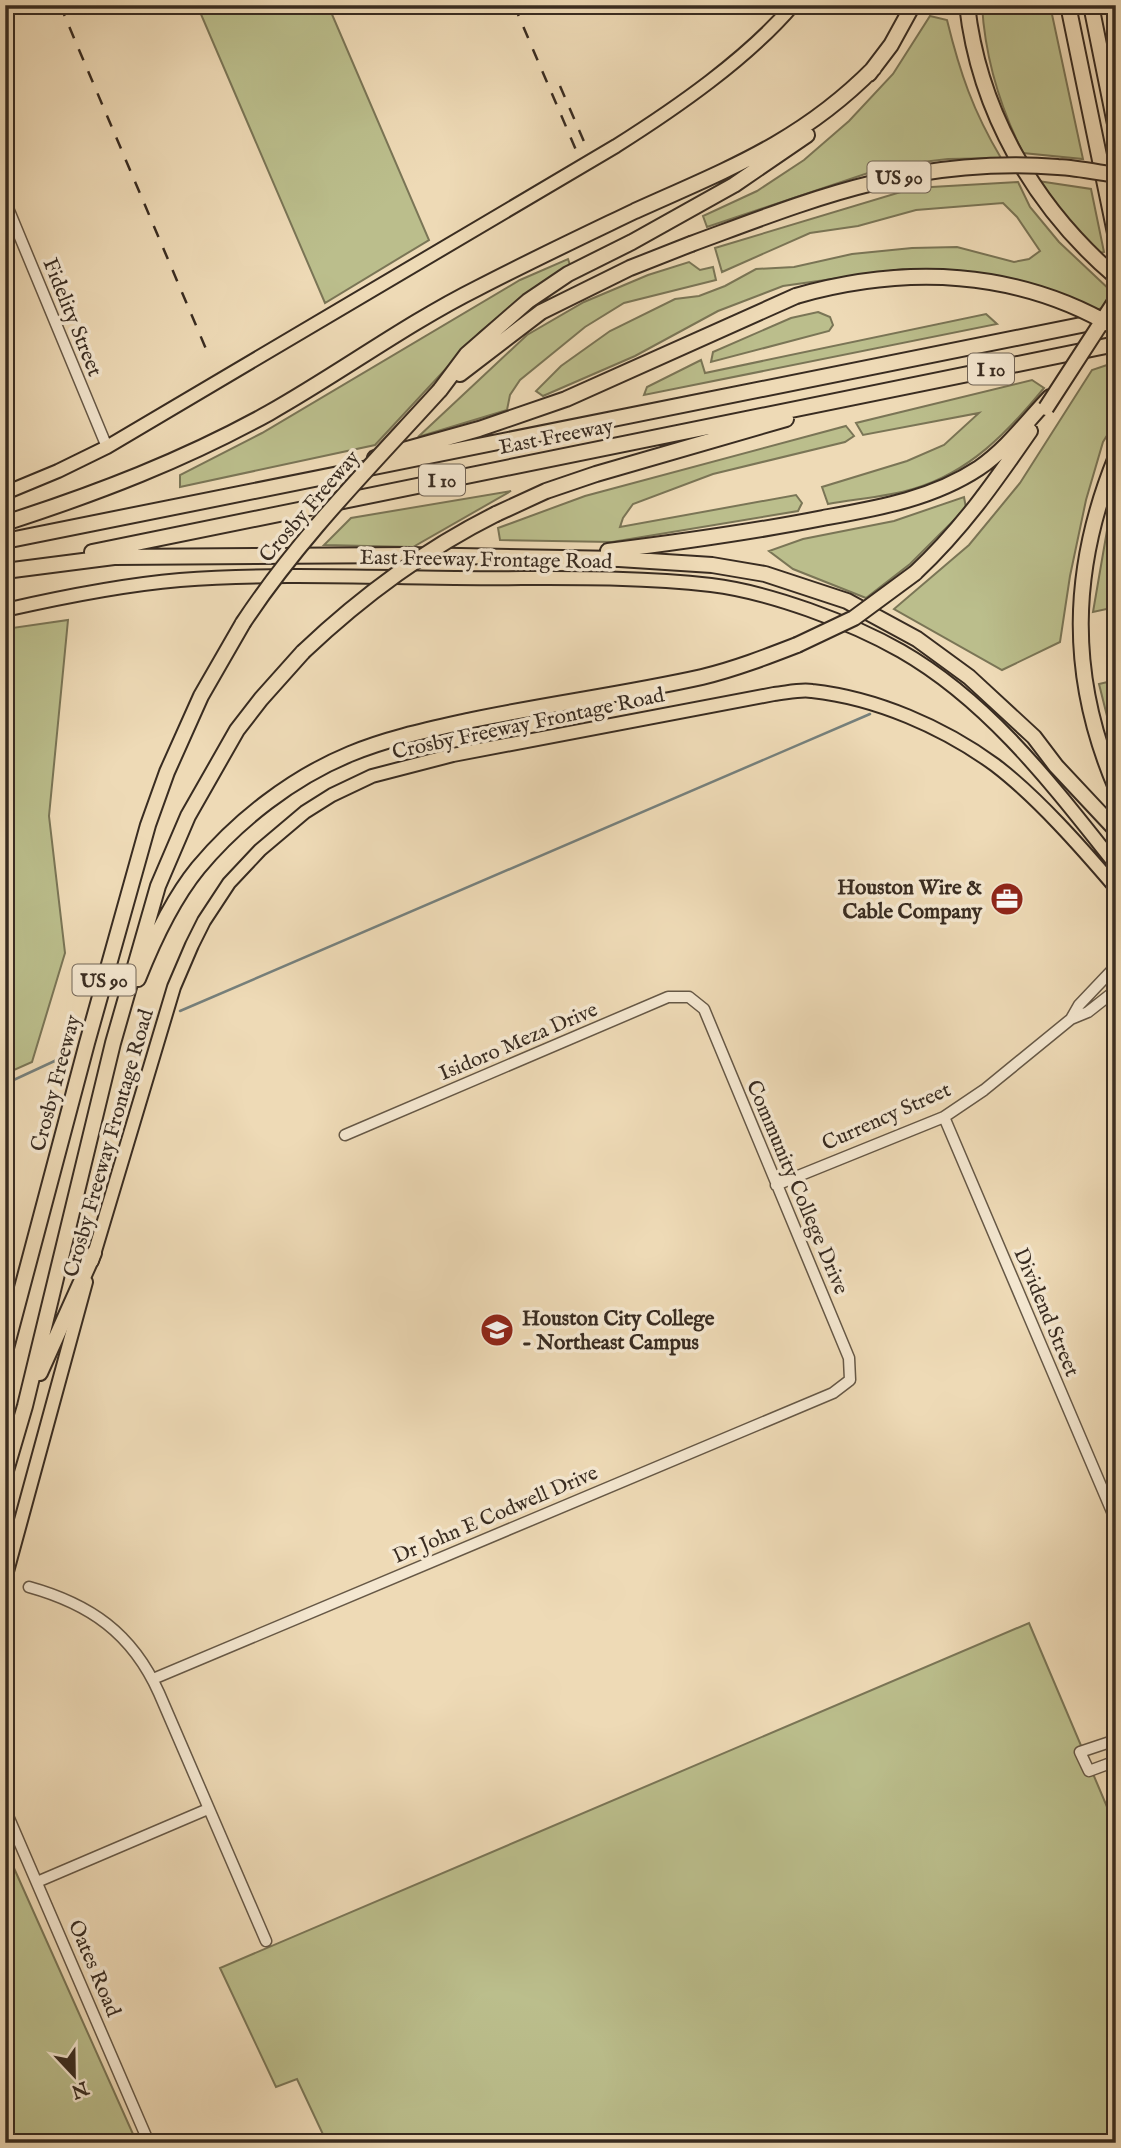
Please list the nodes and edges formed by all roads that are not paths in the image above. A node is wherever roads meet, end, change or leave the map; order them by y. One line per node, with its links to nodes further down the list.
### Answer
1 (793, 5): 19 (main road)
2 (914, 5): 6 (highway)
3 (967, 5): 11 (highway)
4 (1068, 5): 10 (highway)
5 (1091, 5): 7 (highway)
6 (874, 68): 16 (highway); 23 (highway)
7 (1116, 129)
8 (1116, 175): 16 (highway, Crosby Freeway / US 90, bridge)
9 (5, 201): 19 (street, Fidelity Street)
10 (1116, 238)
11 (1116, 277)
12 (1116, 300): 18 (highway, bridge)
13 (1116, 318): 21 (highway, East Freeway / I 10, bridge)
14 (1116, 328): 21 (highway, bridge)
15 (1110, 345): 17 (highway, East Freeway / I 10)
16 (470, 358): 42 (highway, Crosby Freeway / US 90, bridge)
17 (878, 393): 26 (highway, East Freeway / I 10); 37 (highway, US 90, bridge)
18 (1044, 406): 25 (highway); 37 (highway, bridge)
19 (107, 447): 22 (main road)
20 (1116, 457): 28 (highway)
21 (287, 485): 24 (highway, East Freeway / I 10)
22 (5, 492)
23 (5, 523)
24 (5, 541)
25 (558, 556): 26 (highway); 29 (highway)
26 (5, 570)
27 (5, 610): 30 (main road, East Freeway Frontage Road)
28 (1116, 788)
29 (1116, 830)
30 (1116, 865)
31 (1116, 888): 41 (main road, Crosby Freeway Frontage Road)
32 (1116, 967): 33 (street, Currency Street)
33 (1107, 975): 34 (street); 36 (street, Currency Street)
34 (1116, 987): 36 (street, Currency Street)
35 (704, 1009): 39 (street, Isidoro Meza Drive); 40 (street, Community College Drive)
36 (1071, 1019): 38 (street, Currency Street)
37 (113, 1043): 44 (highway, US 90)
38 (944, 1117): 40 (street, Currency Street); 46 (street, Dividend Street)
39 (345, 1135)
40 (776, 1185): 43 (street, Community College Drive)
41 (94, 1253): 44 (highway); 47 (main road, Crosby Freeway Frontage Road)
42 (5, 1352)
43 (850, 1380): 49 (street, Dr John E Codwell Drive)
44 (25, 1406): 45 (highway, US 90)
45 (5, 1474)
46 (1116, 1521)
47 (5, 1579)
48 (29, 1587): 49 (street)
49 (153, 1679): 53 (street)
50 (1116, 1741): 51 (street)
51 (1116, 1761)
52 (5, 1809): 54 (street, Oates Road)
53 (208, 1809): 54 (street); 55 (street)
54 (37, 1882): 56 (street, Oates Road)
55 (266, 1941)
56 (149, 2143)

